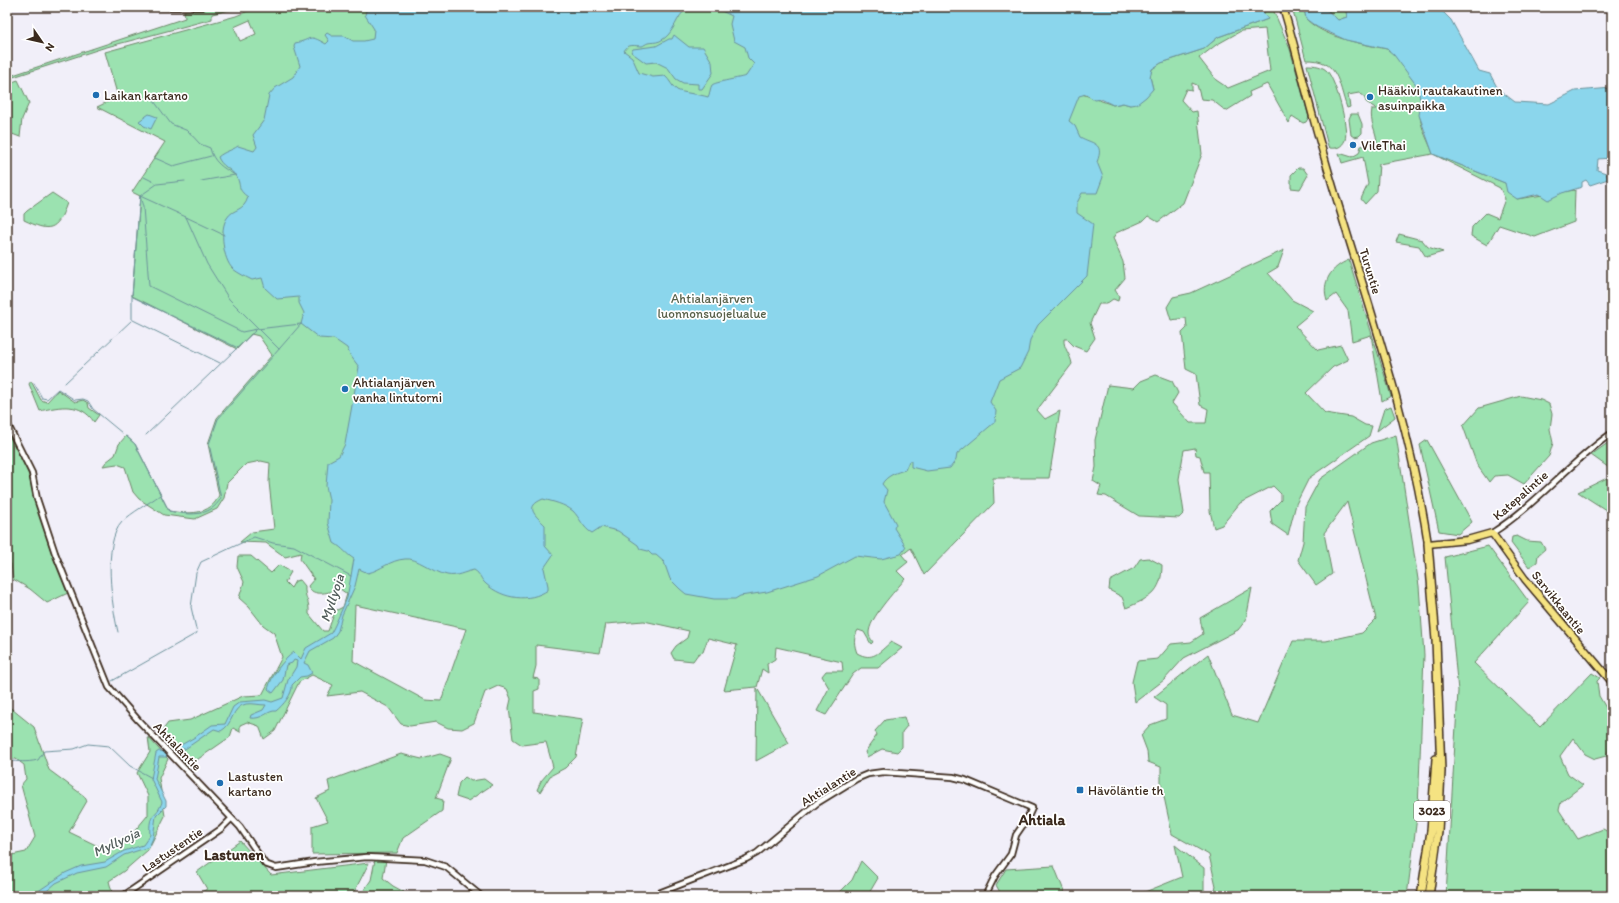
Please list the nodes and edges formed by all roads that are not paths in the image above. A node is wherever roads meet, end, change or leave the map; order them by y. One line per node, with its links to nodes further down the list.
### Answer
1 (161, 7): 2 (street)
2 (202, 7)
3 (1283, 7): 7 (main road, Turuntie)
4 (7, 422): 10 (street, Ahtialantie)
5 (1612, 433): 6 (street, Katepalintie)
6 (1492, 533): 7 (main road, Katepalintie); 8 (main road, Sarvikkaantie)
7 (1428, 544): 9 (highway, 3023)
8 (1612, 682)
9 (1438, 725): 15 (highway, 3023); 16 (highway, 3023)
10 (231, 819): 11 (street, Lastustentie); 12 (street, Ahtialantie)
11 (123, 896)
12 (481, 896)
13 (651, 896): 14 (street, Ahtialantie)
14 (985, 896)
15 (1421, 896)
16 (1430, 896)

